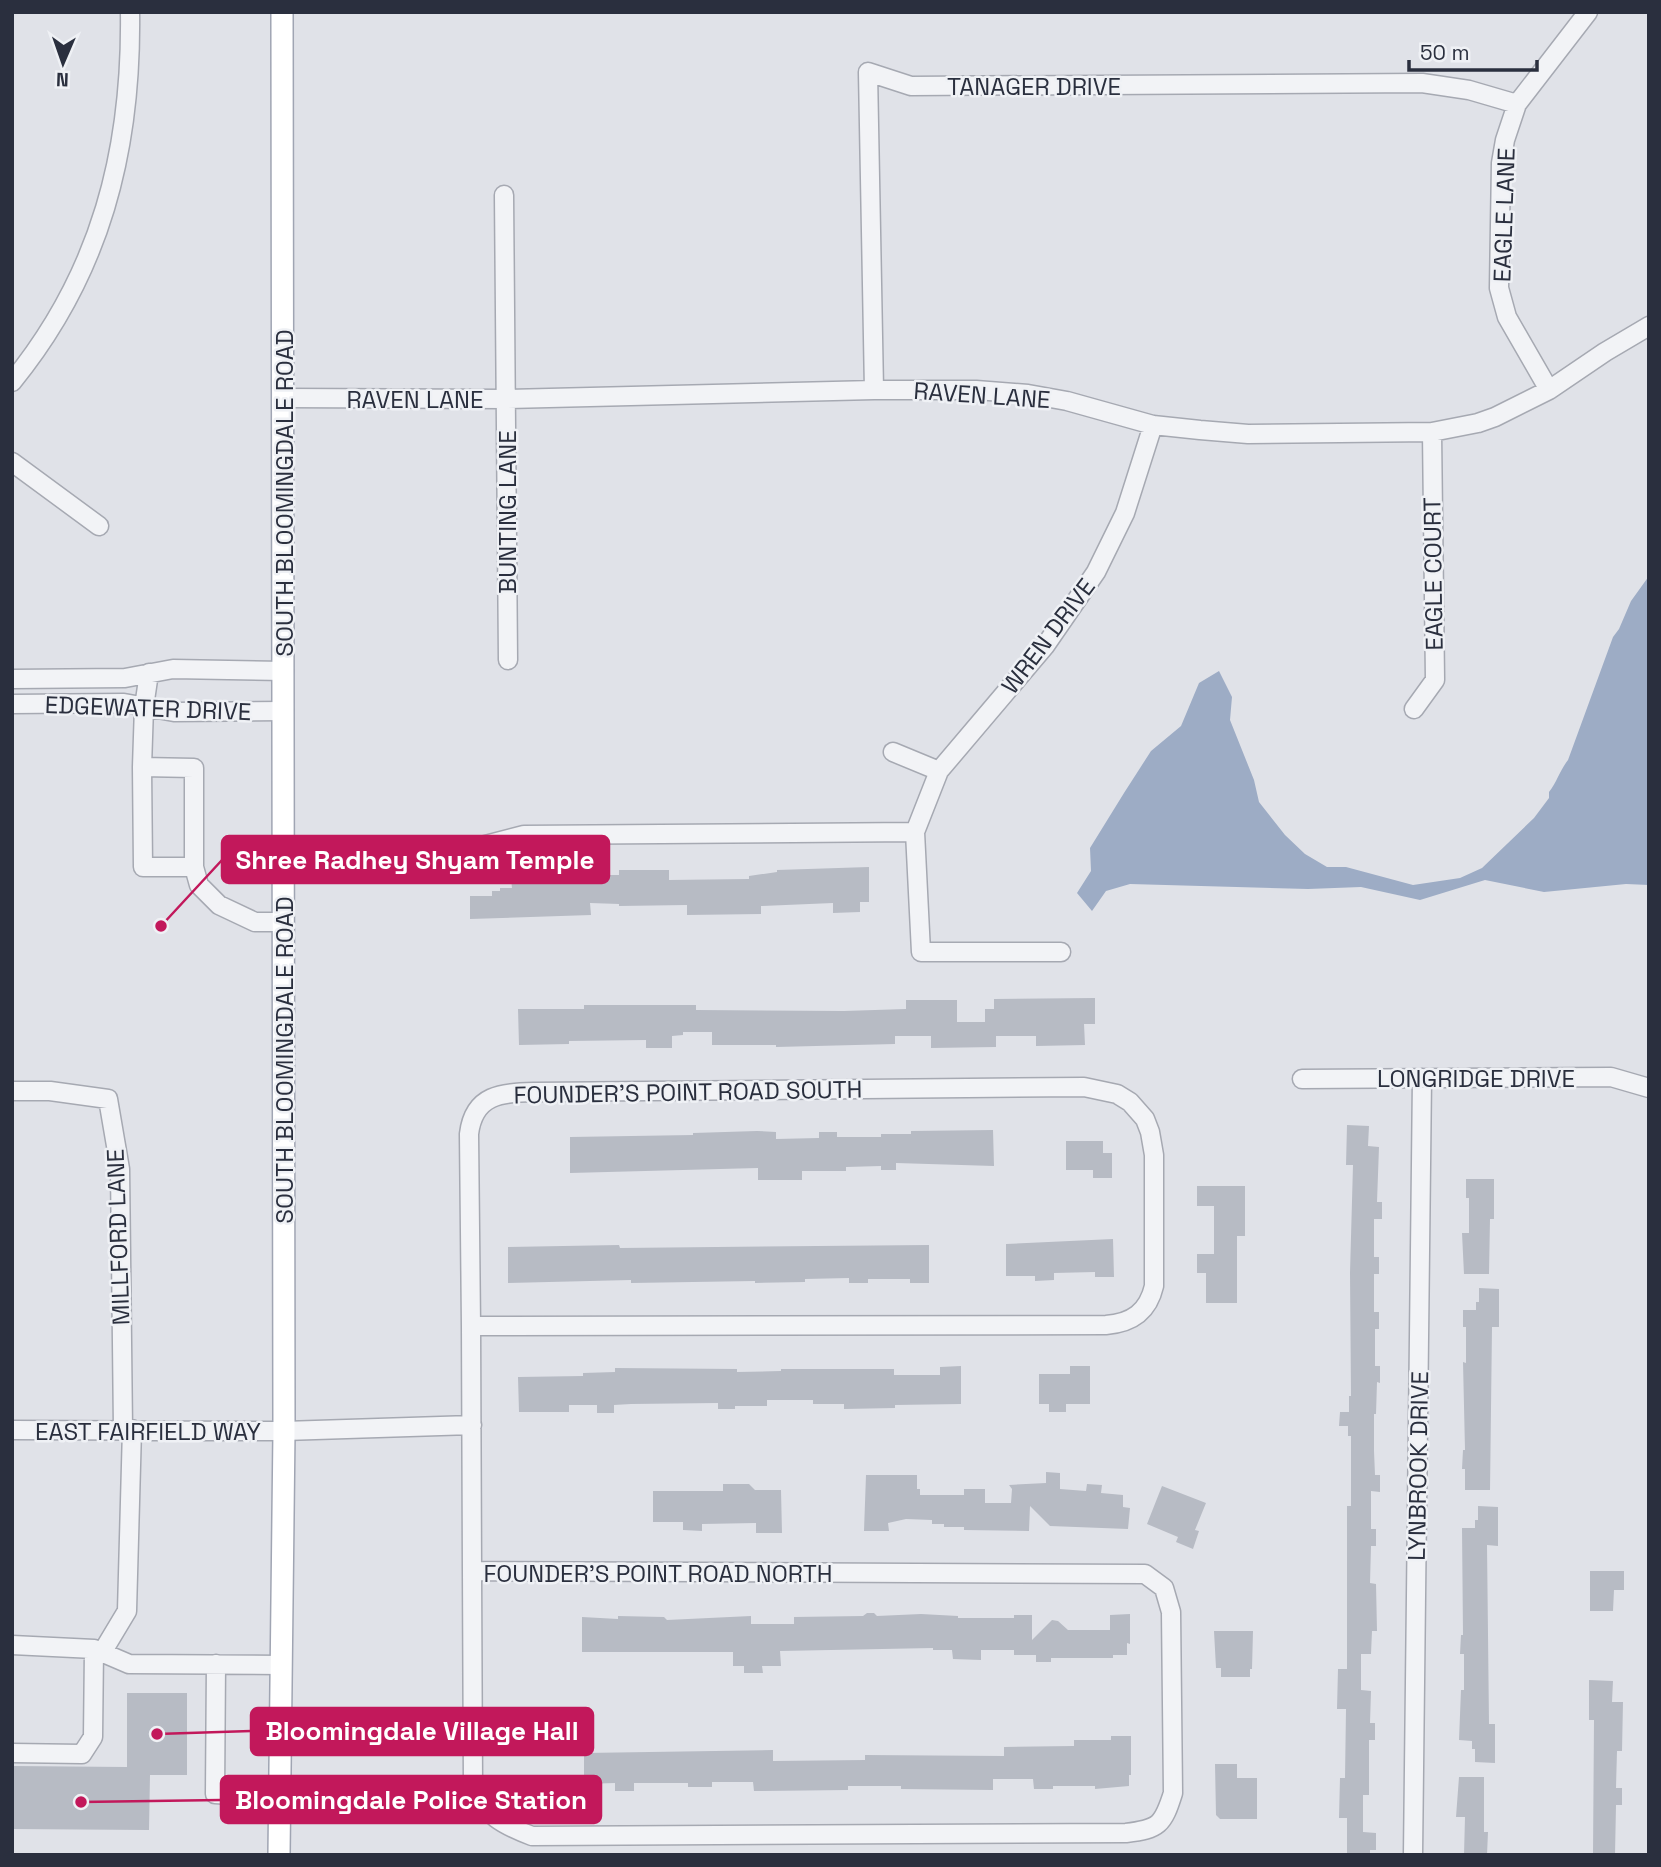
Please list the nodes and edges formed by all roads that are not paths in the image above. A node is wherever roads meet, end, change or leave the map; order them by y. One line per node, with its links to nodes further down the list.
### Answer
1 (130, 12): 7 (street)
2 (282, 12): 10 (main road, SOUTH BLOOMINGDALE ROAD)
3 (1588, 12): 4 (street, EAGLE LANE)
4 (1517, 104): 8 (street, TANAGER DRIVE); 9 (street, EAGLE LANE)
5 (504, 195): 11 (street, BUNTING LANE)
6 (1649, 326): 9 (street, RAVEN LANE)
7 (12, 382)
8 (874, 390): 11 (street, RAVEN LANE); 12 (street, RAVEN LANE)
9 (1549, 390): 13 (street, RAVEN LANE)
10 (284, 398): 11 (street, RAVEN LANE); 17 (main road, SOUTH BLOOMINGDALE ROAD)
11 (506, 399): 16 (street, BUNTING LANE)
12 (1153, 425): 13 (street, RAVEN LANE); 26 (street, WREN DRIVE)
13 (1432, 432): 22 (street, EAGLE COURT)
14 (12, 462): 15 (street)
15 (99, 526)
16 (508, 660)
17 (284, 671): 18 (street, EDGEWATER DRIVE); 23 (main road, SOUTH BLOOMINGDALE ROAD)
18 (149, 673): 19 (street, EDGEWATER DRIVE); 21 (street)
19 (12, 679)
20 (12, 704): 21 (street, EDGEWATER DRIVE)
21 (144, 706): 23 (street, EDGEWATER DRIVE); 25 (street)
22 (1414, 709)
23 (284, 711): 30 (main road, SOUTH BLOOMINGDALE ROAD)
24 (893, 752): 26 (street)
25 (142, 767): 29 (street); 29 (street)
26 (939, 771): 27 (street, WREN DRIVE)
27 (915, 832): 28 (street); 31 (street, WREN DRIVE)
28 (474, 848)
29 (194, 867): 30 (street)
30 (284, 922): 40 (main road, SOUTH BLOOMINGDALE ROAD)
31 (1061, 952)
32 (1422, 1078): 33 (street, LONGRIDGE DRIVE); 34 (street, LONGRIDGE DRIVE); 49 (street, LYNBROOK DRIVE)
33 (1302, 1079)
34 (1649, 1088)
35 (12, 1091): 38 (street, MILLFORD LANE)
36 (471, 1326): 36 (street, FOUNDER'S POINT ROAD SOUTH); 37 (street, FOUNDER'S POINT ROAD SOUTH)
37 (472, 1425): 40 (street, EAST FAIRFIELD WAY); 41 (street, FOUNDER'S POINT ROAD NORTH)
38 (127, 1429): 39 (street, EAST FAIRFIELD WAY); 40 (street, EAST FAIRFIELD WAY); 43 (street, MILLFORD LANE)
39 (12, 1430)
40 (284, 1431): 45 (main road, SOUTH BLOOMINGDALE ROAD)
41 (472, 1571): 41 (street, FOUNDER'S POINT ROAD NORTH)
42 (12, 1645): 43 (street)
43 (98, 1650): 44 (street); 46 (street)
44 (216, 1664): 45 (street); 47 (street)
45 (282, 1665): 47 (main road, SOUTH BLOOMINGDALE ROAD)
46 (12, 1753)
47 (279, 1797): 48 (main road, SOUTH BLOOMINGDALE ROAD)
48 (279, 1855)
49 (1413, 1855)

